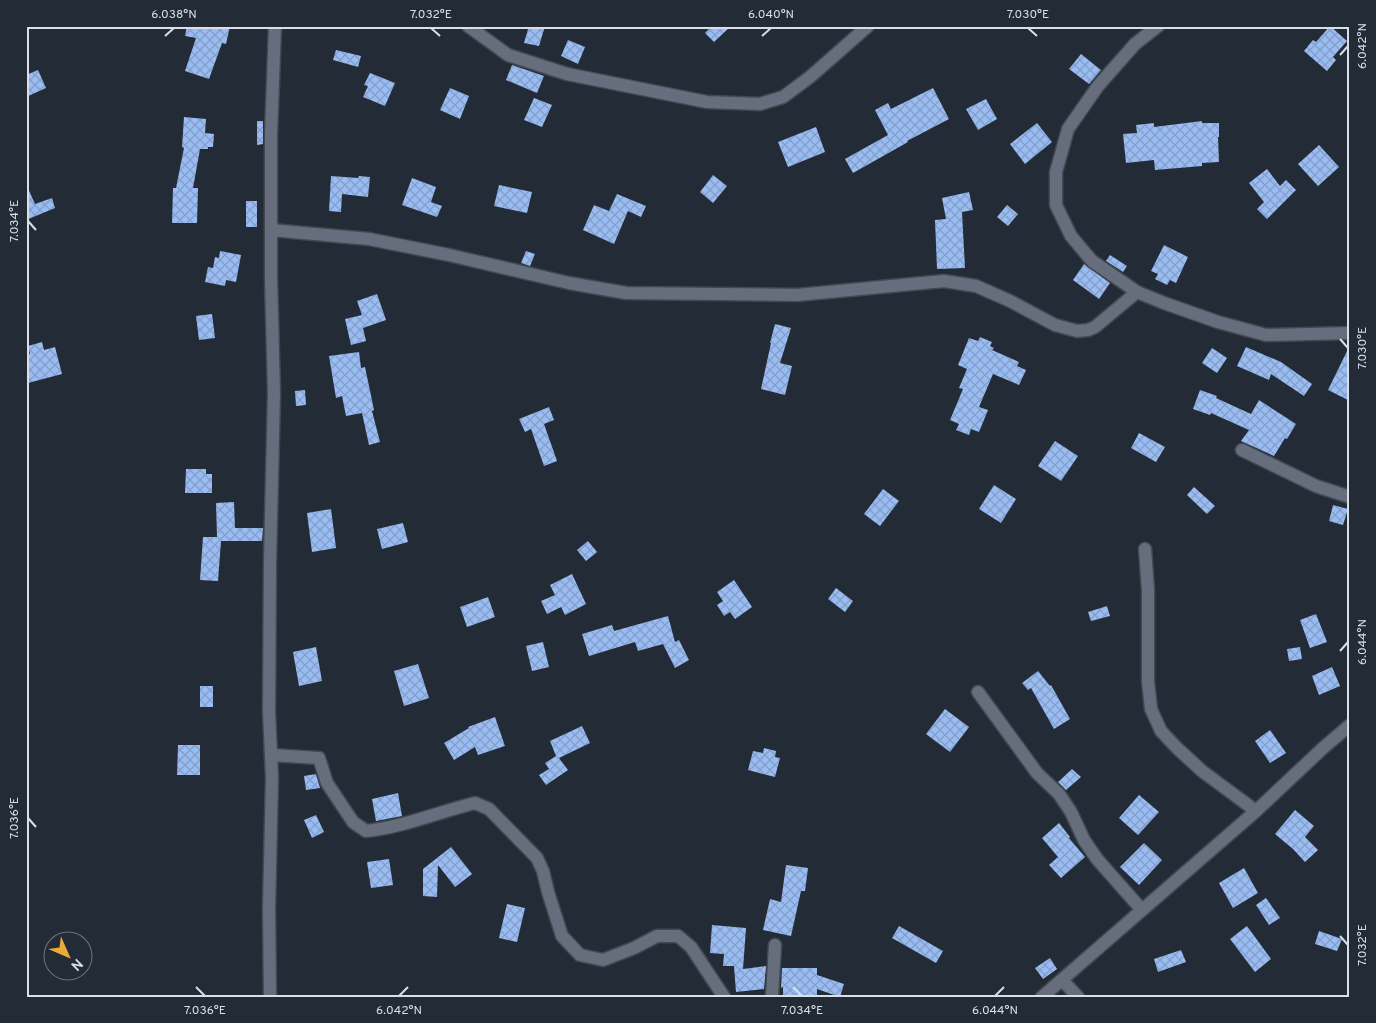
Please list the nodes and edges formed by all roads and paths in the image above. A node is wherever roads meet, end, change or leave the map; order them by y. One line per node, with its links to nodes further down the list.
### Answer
1 (275, 26): 5 (street)
2 (468, 26): 3 (street)
3 (868, 26)
4 (1158, 26): 6 (street)
5 (272, 230): 6 (street); 13 (street)
6 (1137, 292): 7 (street)
7 (1350, 333)
8 (1242, 450): 9 (street)
9 (1350, 497)
10 (1145, 549): 14 (street)
11 (978, 692): 15 (street)
12 (1350, 725): 14 (street)
13 (271, 755): 18 (street); 19 (street)
14 (1256, 811): 15 (street)
15 (1142, 910): 17 (street)
16 (775, 944): 20 (street)
17 (1062, 980): 21 (street); 22 (street)
18 (270, 997)
19 (724, 997)
20 (772, 997)
21 (1042, 997)
22 (1078, 997)

